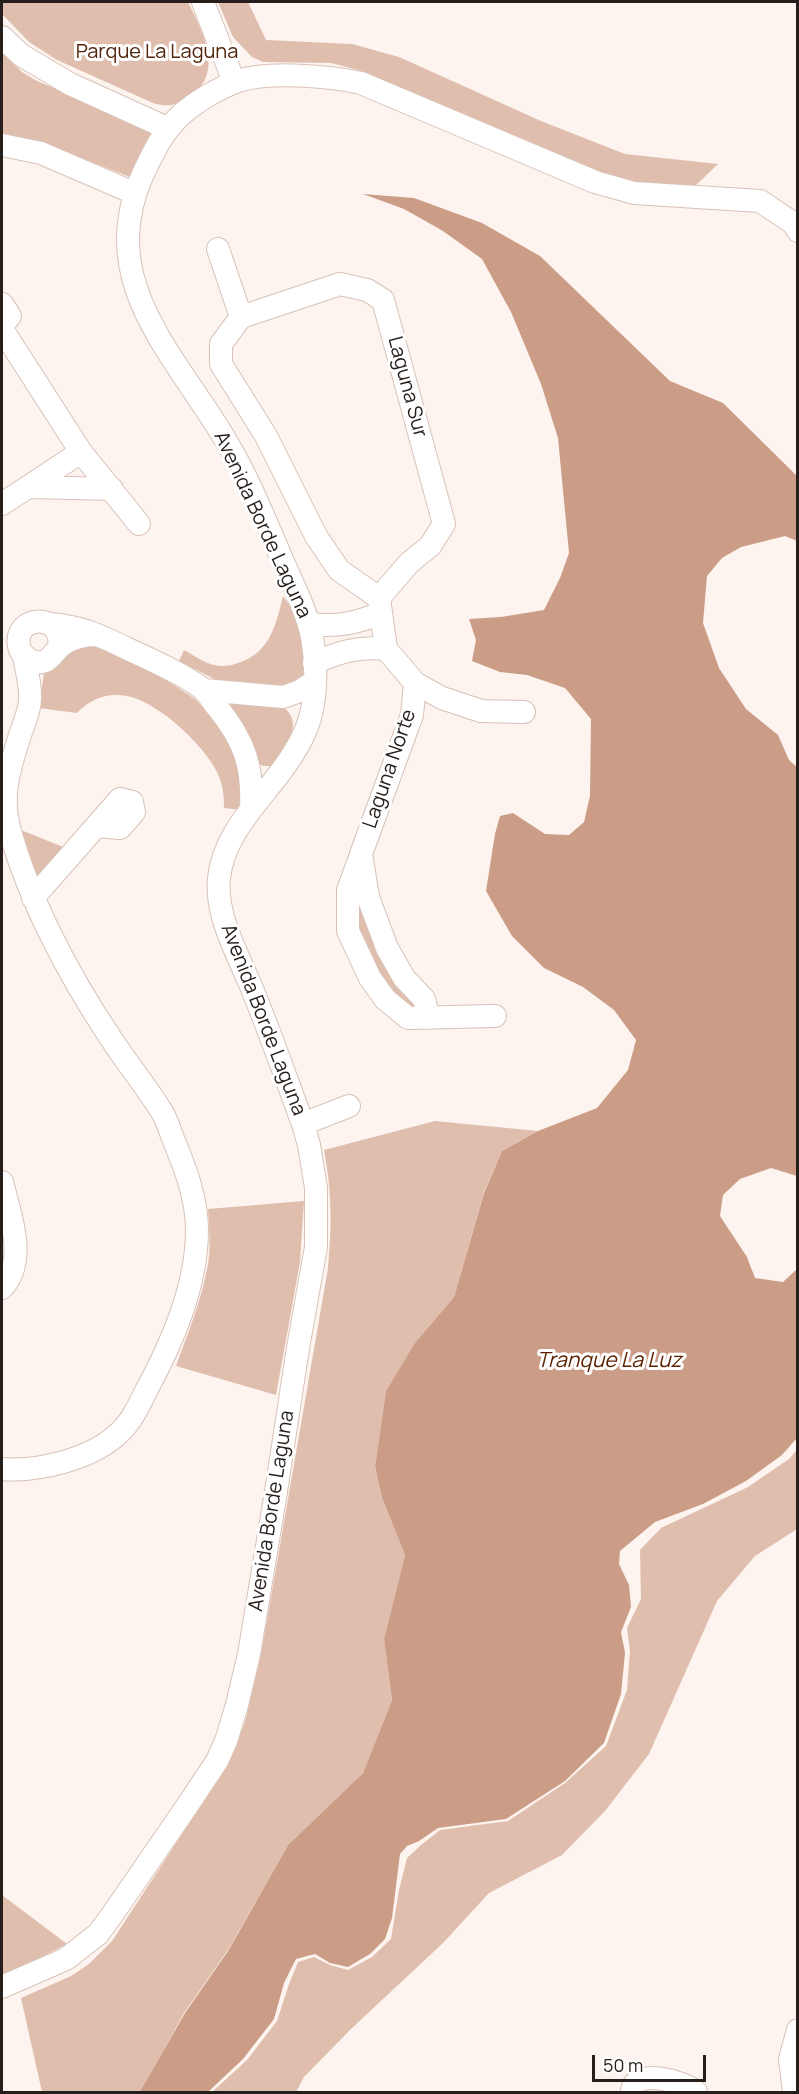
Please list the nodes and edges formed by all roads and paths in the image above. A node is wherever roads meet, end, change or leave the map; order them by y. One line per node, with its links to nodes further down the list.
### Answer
1 (203, 2): 3 (street)
2 (2, 37): 7 (street)
3 (221, 45): 4 (street); 5 (street); 6 (street)
4 (274, 77): 5 (street, Avenida Borde Laguna); 10 (street, Avenida Borde Laguna)
5 (234, 82): 6 (street, Avenida Borde Laguna)
6 (203, 99): 7 (street, Avenida Borde Laguna)
7 (167, 128): 9 (street, Avenida Borde Laguna)
8 (2, 145): 9 (street)
9 (134, 193): 23 (street, Avenida Borde Laguna)
10 (798, 231)
11 (218, 249): 13 (street)
12 (2, 304): 14 (street)
13 (241, 317): 20 (street); 20 (street, Laguna Sur)
14 (2, 328): 15 (street)
15 (81, 452): 16 (street); 17 (street)
16 (31, 486): 17 (street); 18 (street)
17 (112, 489): 19 (street)
18 (2, 504)
19 (139, 524)
20 (380, 606): 23 (street); 26 (street)
21 (2, 623): 22 (street)
22 (40, 623): 24 (street); 25 (street); 25 (street)
23 (309, 624): 27 (street, Avenida Borde Laguna)
24 (98, 634): 25 (street); 29 (street)
25 (29, 649): 35 (street)
26 (386, 649): 27 (street); 28 (street, Laguna Norte)
27 (314, 672): 30 (street); 32 (street, Avenida Borde Laguna)
28 (415, 683): 31 (street, Laguna Norte); 38 (street, Laguna Norte)
29 (204, 690): 30 (street); 33 (street)
30 (283, 697): 32 (street)
31 (524, 712)
32 (306, 729): 34 (street, Avenida Borde Laguna)
33 (249, 764): 34 (street); 36 (street)
34 (275, 779): 36 (street, Avenida Borde Laguna)
35 (3, 801): 39 (street)
36 (251, 809): 43 (street, Avenida Borde Laguna)
37 (97, 826): 39 (street)
38 (361, 854): 41 (street, Laguna Norte); 41 (street, Laguna Norte)
39 (33, 898): 46 (street)
40 (495, 1016): 41 (street, Laguna Norte)
41 (429, 1018)
42 (349, 1106): 43 (street)
43 (303, 1124): 47 (street, Avenida Borde Laguna)
44 (2, 1182): 45 (street)
45 (2, 1288)
46 (2, 1469)
47 (2, 1987)
48 (798, 2030): 51 (street)
49 (632, 2092): 50 (street)
50 (696, 2092)
51 (794, 2092)

